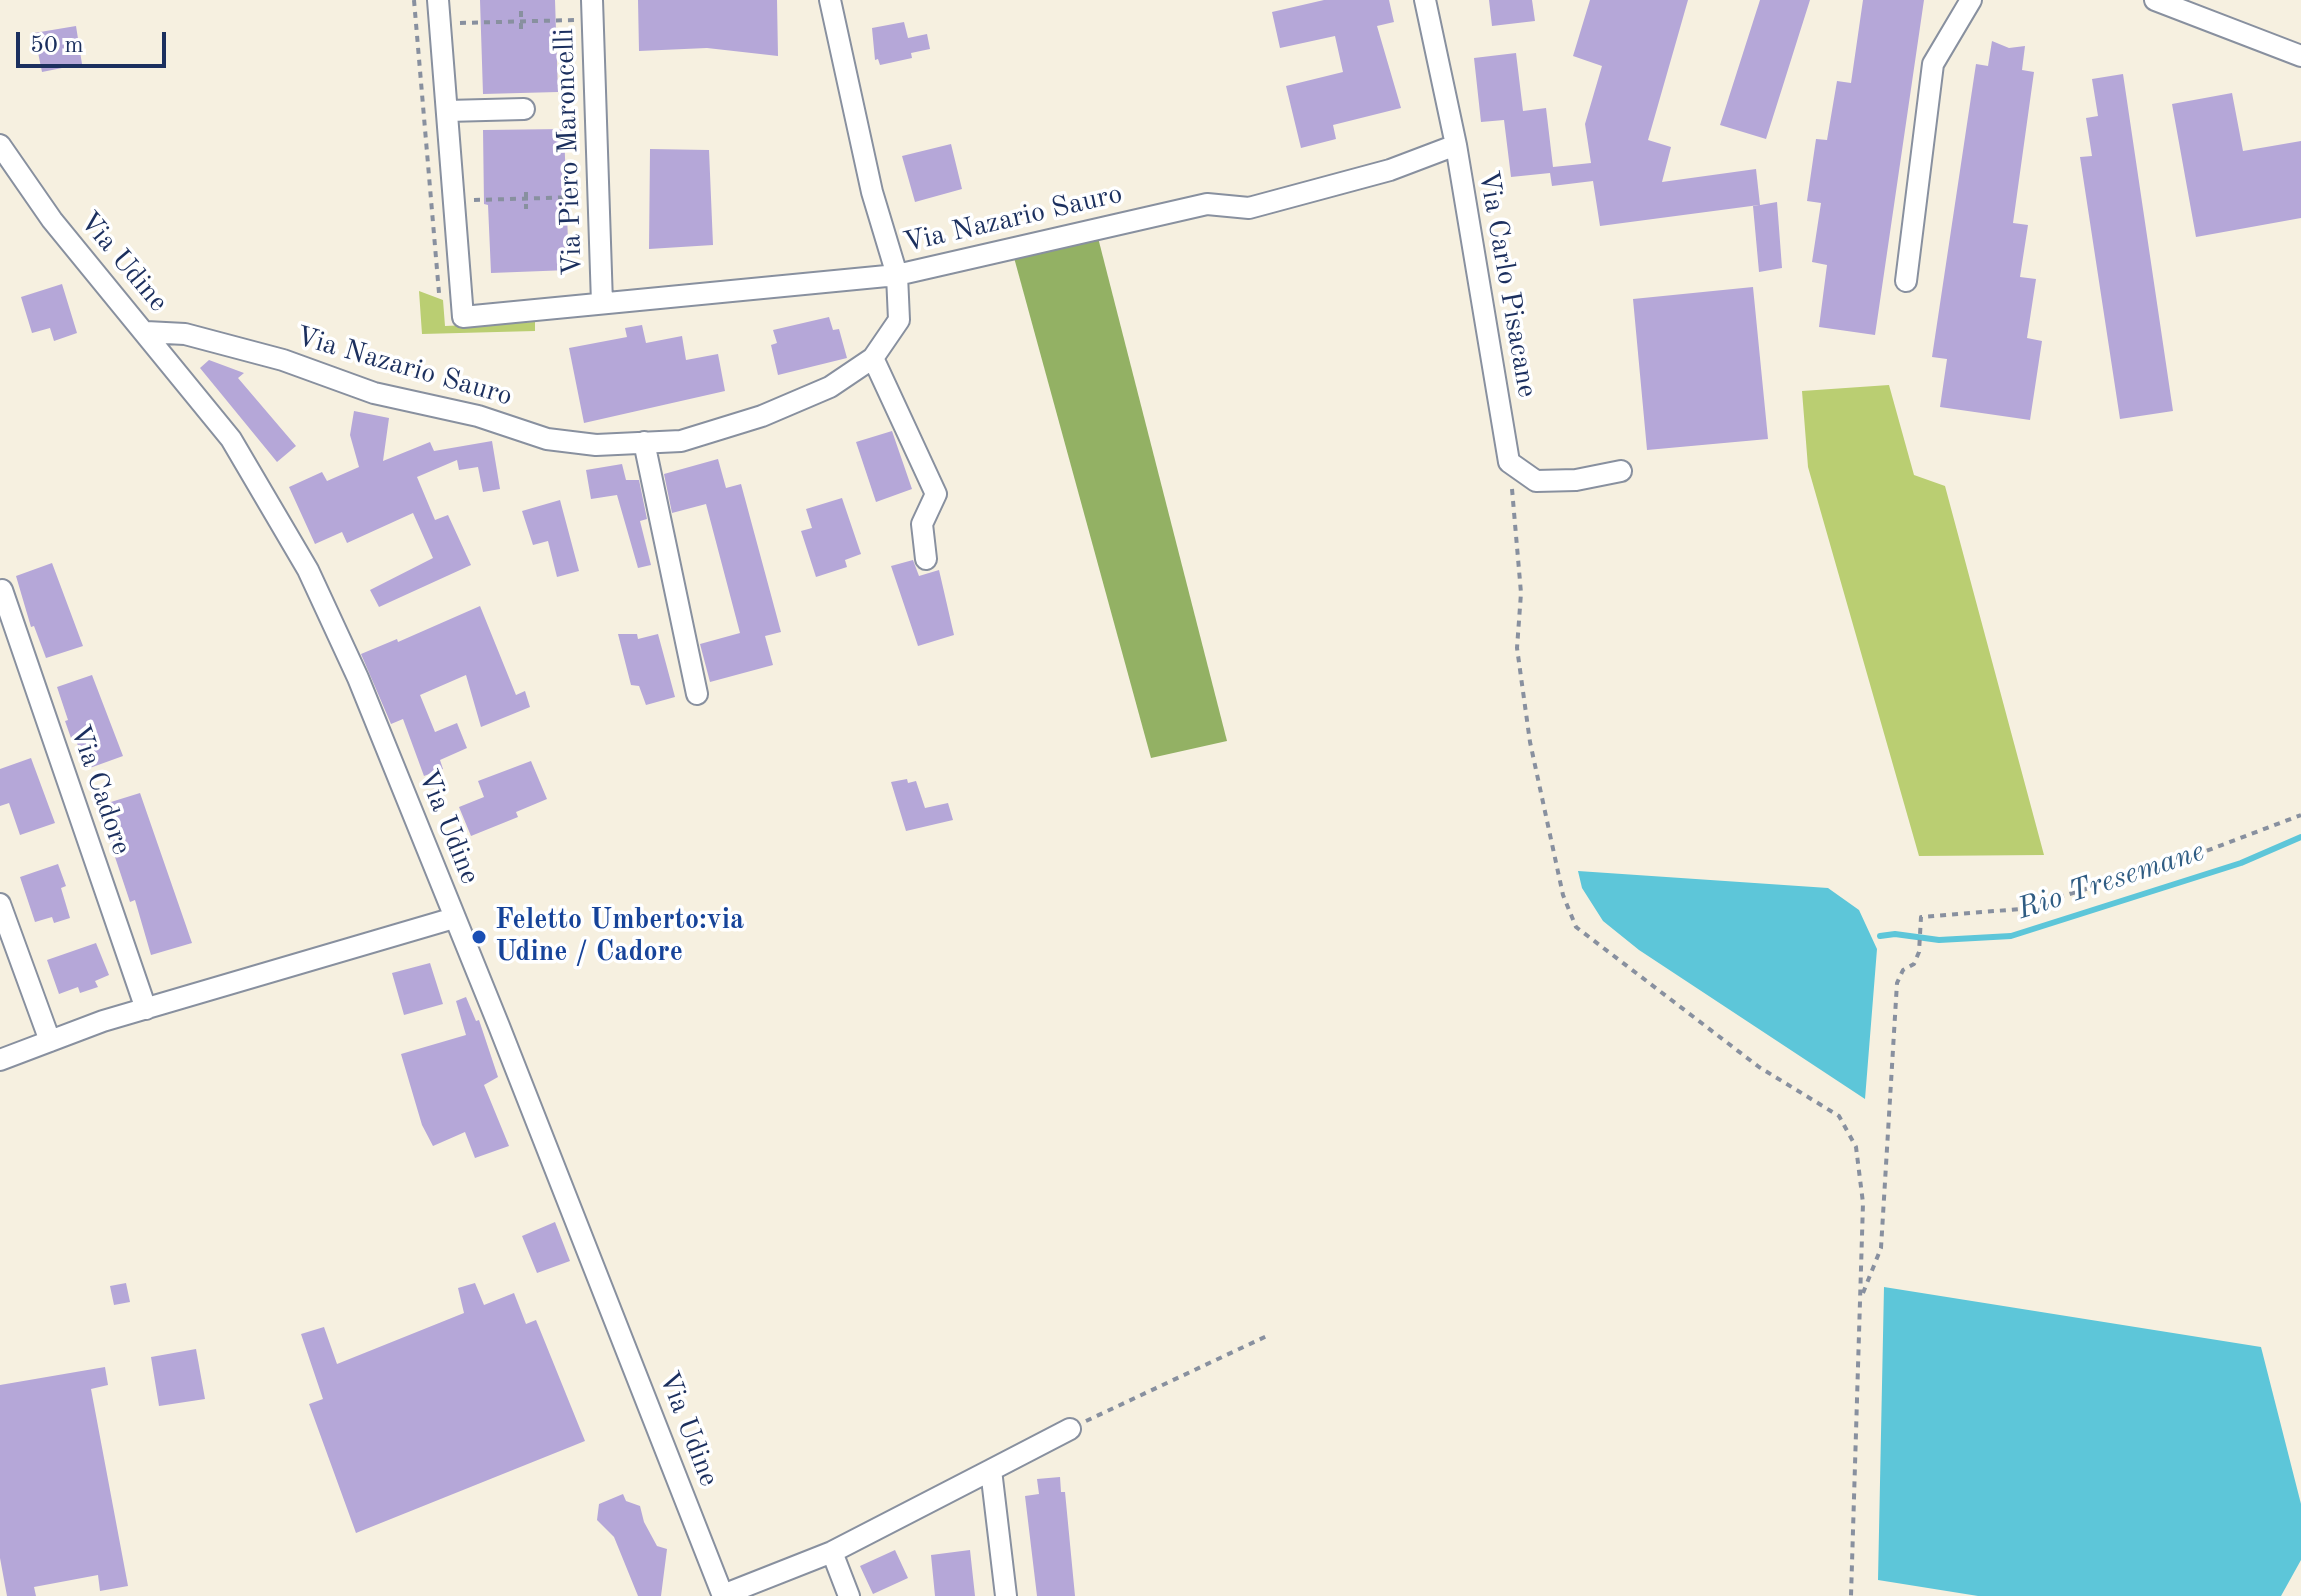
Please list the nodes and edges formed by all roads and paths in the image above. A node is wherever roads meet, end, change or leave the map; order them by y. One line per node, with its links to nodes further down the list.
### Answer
1 (414, 0): 24 (path)
2 (438, 0): 14 (street)
3 (830, 0): 22 (street)
4 (1425, 0): 15 (street, Via Carlo Pisacane)
5 (1971, 0): 23 (street)
6 (2155, 0): 12 (street)
7 (593, 10): 9 (path); 18 (street, Via Piero Maroncelli)
8 (521, 11): 9 (path)
9 (521, 21): 10 (path); 11 (path)
10 (460, 23)
11 (521, 31)
12 (2301, 56)
13 (524, 109): 14 (street)
14 (447, 111): 24 (street)
15 (1456, 145): 22 (street, Via Nazario Sauro); 29 (street, Via Carlo Pisacane)
16 (2, 155): 26 (street, Via Udine)
17 (526, 192): 19 (path)
18 (599, 197): 19 (path); 25 (street, Via Piero Maroncelli)
19 (526, 199): 20 (path); 21 (path)
20 (474, 200)
21 (526, 209)
22 (897, 275): 25 (street); 27 (street, Via Nazario Sauro)
23 (1906, 281)
24 (461, 291): 25 (street)
25 (602, 303)
26 (146, 332): 28 (street, Via Nazario Sauro); 36 (street, Via Udine)
27 (873, 358): 28 (street, Via Nazario Sauro); 31 (street)
28 (644, 442): 33 (street)
29 (1509, 462): 30 (street); 40 (path)
30 (1621, 471)
31 (926, 559)
32 (2, 590): 37 (street, Via Cadore)
33 (697, 694)
34 (2301, 815): 40 (path)
35 (0, 904): 38 (street)
36 (454, 918): 37 (street); 45 (street, Via Udine)
37 (146, 1009): 38 (street)
38 (50, 1041): 39 (street)
39 (0, 1060)
40 (1861, 1305): 48 (path)
41 (1269, 1335): 42 (path)
42 (1070, 1429): 43 (street)
43 (991, 1470): 44 (street); 47 (street)
44 (832, 1552): 45 (street); 46 (street)
45 (723, 1596)
46 (849, 1596)
47 (1006, 1596)
48 (1851, 1596)

